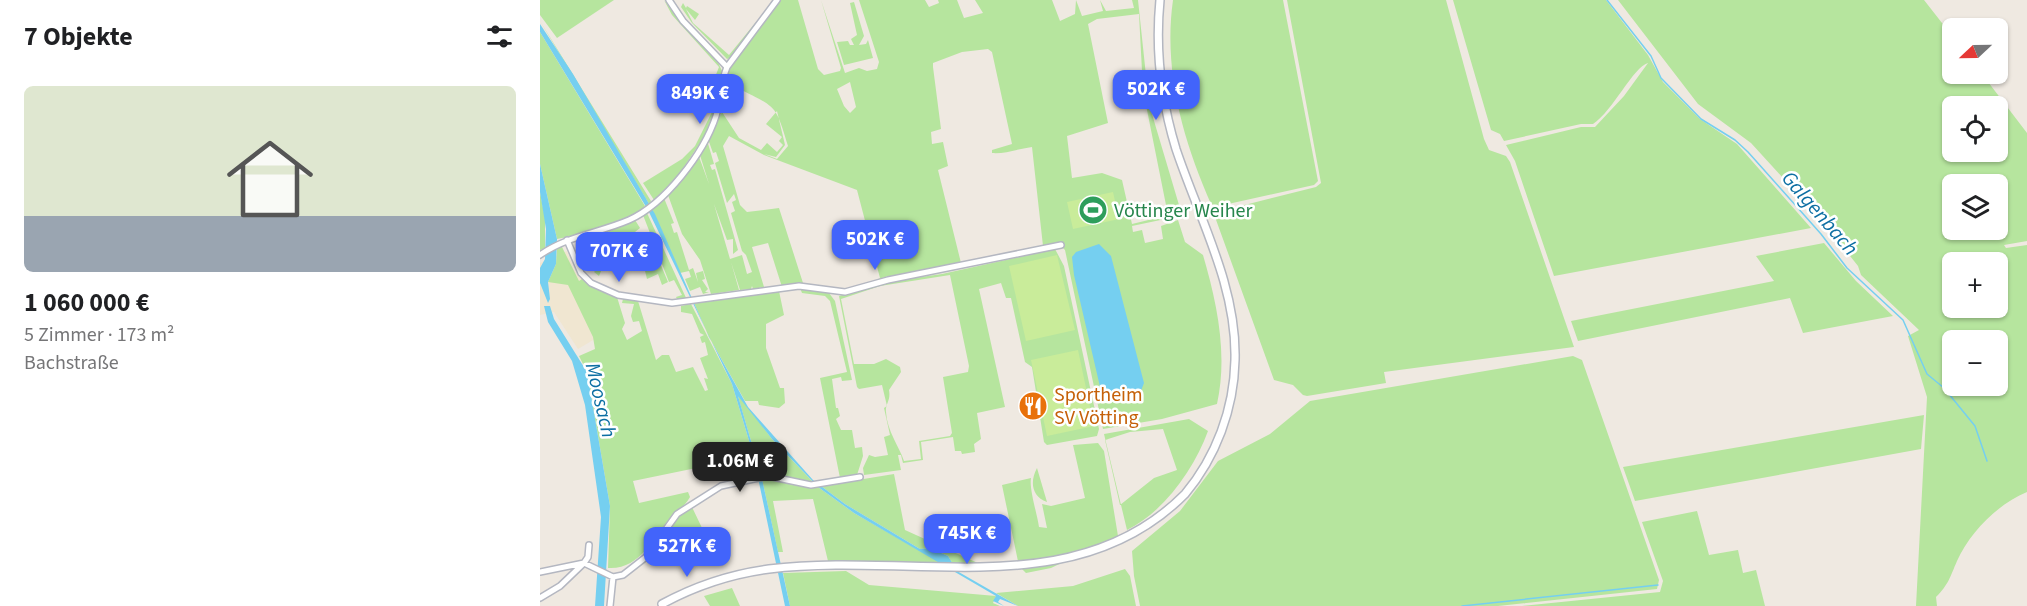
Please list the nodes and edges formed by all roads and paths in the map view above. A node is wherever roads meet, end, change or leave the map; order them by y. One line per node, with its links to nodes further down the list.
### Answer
1 (669, 0): 4 (street)
2 (777, 0): 4 (street)
3 (1160, 0): 10 (main road)
4 (727, 67): 5 (street)
5 (567, 240): 6 (street); 7 (street)
6 (1061, 246)
7 (542, 253)
8 (860, 477): 13 (street)
9 (588, 545): 11 (street)
10 (1126, 545)
11 (588, 564): 12 (street); 13 (street); 15 (street)
12 (540, 572)
13 (611, 576): 17 (street)
14 (939, 576): 16 (main road)
15 (540, 598)
16 (662, 604)
17 (610, 606)

